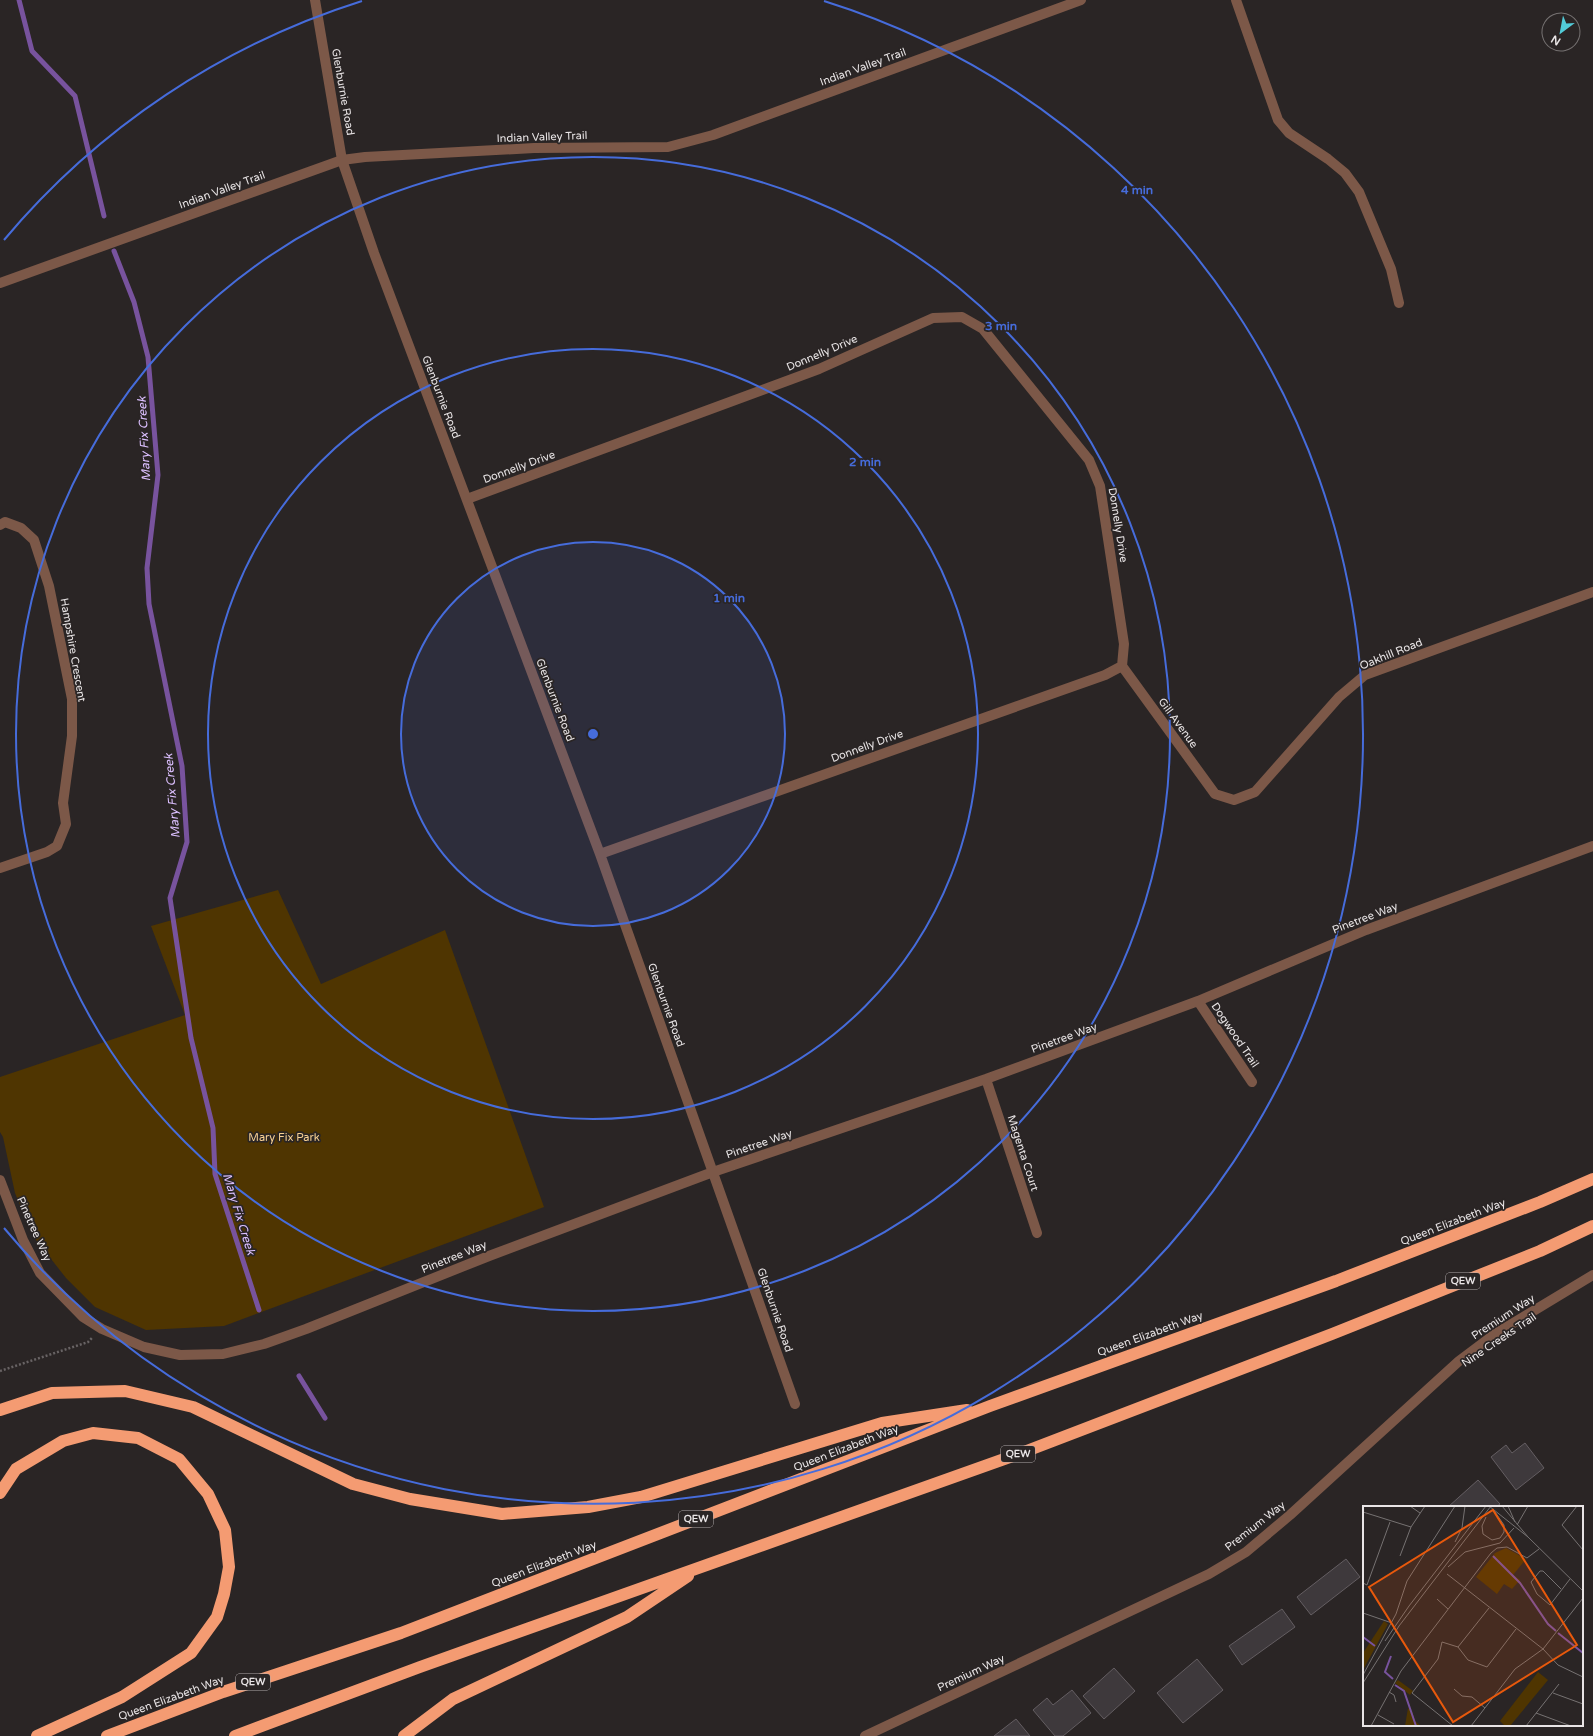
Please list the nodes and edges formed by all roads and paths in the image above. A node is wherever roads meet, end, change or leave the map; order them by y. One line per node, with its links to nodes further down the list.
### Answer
1 (315, 0): 4 (street, Glenburnie Road)
2 (1081, 0): 4 (street, Indian Valley Trail)
3 (1236, 0): 6 (street)
4 (342, 160): 5 (street, Indian Valley Trail); 7 (street, Glenburnie Road)
5 (0, 283)
6 (1399, 303)
7 (467, 499): 10 (street, Donnelly Drive); 13 (street, Glenburnie Road)
8 (0, 525): 14 (street, Hampshire Crescent)
9 (1593, 592): 11 (street, Oakhill Road)
10 (1122, 666): 11 (street, Gill Avenue); 13 (street, Donnelly Drive)
11 (1215, 794)
12 (1593, 846): 15 (street, Pinetree Way)
13 (600, 854): 18 (street, Glenburnie Road)
14 (0, 868)
15 (1198, 1001): 16 (street, Pinetree Way); 17 (street, Dogwood Trail)
16 (986, 1080): 18 (street, Pinetree Way); 22 (street, Magenta Court)
17 (1252, 1082)
18 (713, 1172): 24 (street, Pinetree Way); 26 (street, Glenburnie Road)
19 (1593, 1179): 27 (highway, Queen Elizabeth Way / QEW)
20 (0, 1180): 24 (street, Pinetree Way)
21 (1593, 1226): 30 (highway, QEW)
22 (1037, 1233)
23 (1593, 1276): 35 (street, Premium Way)
24 (102, 1329): 25 (path)
25 (0, 1371)
26 (795, 1404)
27 (990, 1406): 28 (highway); 32 (highway, Queen Elizabeth Way / QEW)
28 (0, 1410)
29 (0, 1493): 31 (highway)
30 (702, 1566): 33 (highway, QEW); 34 (highway)
31 (37, 1736)
32 (107, 1736)
33 (235, 1736)
34 (404, 1736)
35 (865, 1736)

